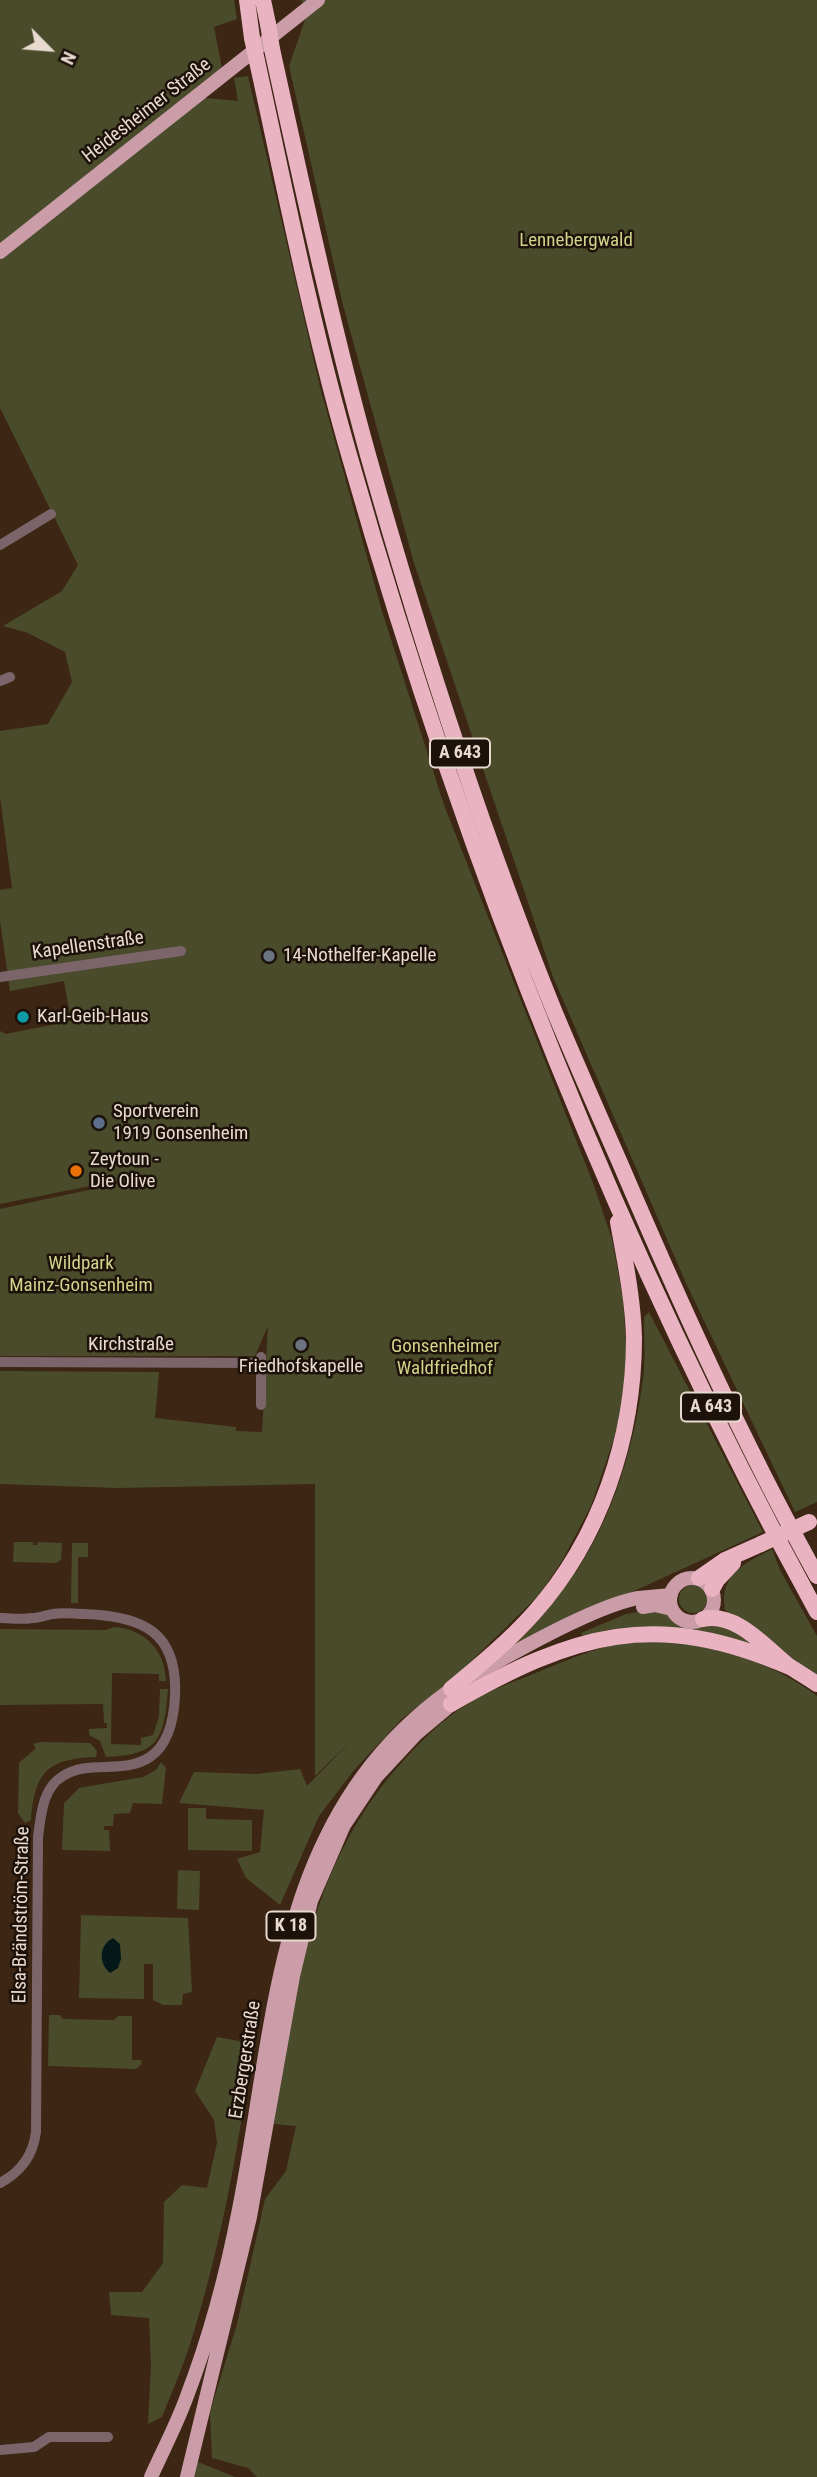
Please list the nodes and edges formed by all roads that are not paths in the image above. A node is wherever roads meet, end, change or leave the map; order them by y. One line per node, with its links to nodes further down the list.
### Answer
1 (247, 0): 9 (highway, A 643, bridge)
2 (264, 0): 14 (highway, A 643, bridge)
3 (318, 0): 4 (main road, Heidesheimer Straße)
4 (0, 252)
5 (51, 514): 6 (street)
6 (0, 545)
7 (181, 951): 8 (street, Kapellenstraße)
8 (0, 977)
9 (614, 1199): 18 (highway, A 643); 23 (highway)
10 (0, 1362): 11 (street, Kirchstraße)
11 (261, 1405)
12 (813, 1521): 13 (highway, bridge)
13 (761, 1544): 15 (highway); 16 (highway)
14 (817, 1576)
15 (699, 1578): 16 (main road); 17 (main road)
16 (712, 1589): 20 (main road)
17 (671, 1602): 20 (main road); 23 (main road)
18 (817, 1612)
19 (0, 1618): 24 (street, Elsa-Brändström-Straße)
20 (703, 1619): 21 (highway)
21 (792, 1668): 22 (highway); 23 (highway)
22 (817, 1684)
23 (451, 1697): 27 (main road, Erzbergerstraße / K 18); 28 (main road, Erzbergerstraße / K 18)
24 (0, 2183)
25 (108, 2437): 26 (street)
26 (0, 2450)
27 (151, 2477)
28 (187, 2477)

